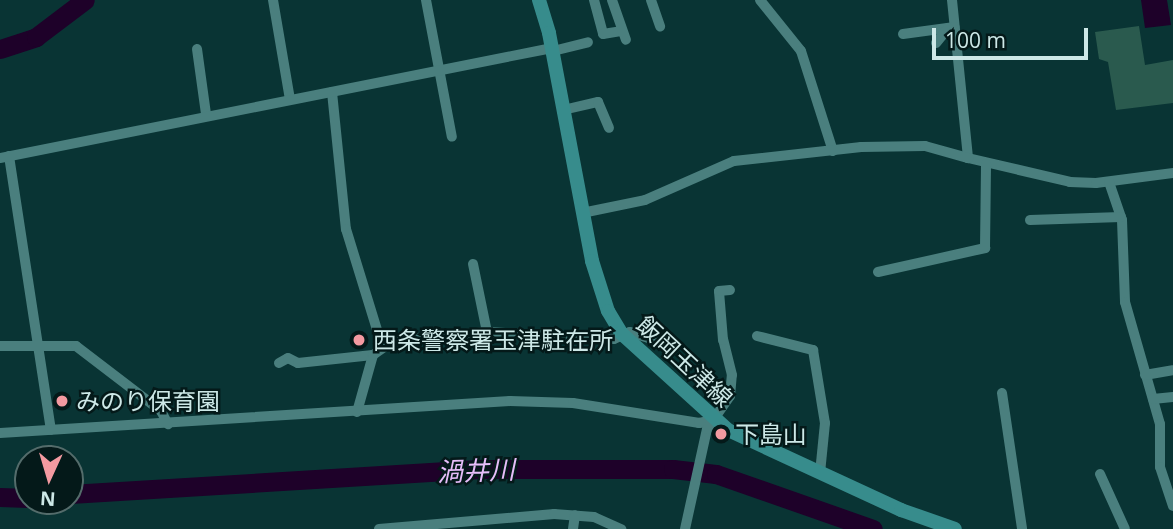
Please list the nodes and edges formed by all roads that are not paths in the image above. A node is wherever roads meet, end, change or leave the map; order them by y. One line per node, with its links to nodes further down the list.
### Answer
1 (273, 0): 18 (street)
2 (426, 0): 16 (street)
3 (539, 0): 15 (main road, 飯岡玉津線)
4 (594, 0): 5 (street)
5 (612, 0)
6 (651, 0): 9 (street)
7 (760, 0): 23 (street)
8 (952, 0): 10 (street)
9 (660, 26)
10 (951, 27): 11 (street); 13 (street); 25 (street)
11 (903, 34)
12 (588, 42): 15 (street)
13 (936, 43)
14 (197, 49): 20 (street)
15 (553, 50): 16 (street); 19 (main road, 飯岡玉津線)
16 (442, 70): 17 (street); 22 (street)
17 (332, 92): 18 (street); 41 (street)
18 (290, 99): 20 (street)
19 (564, 110): 21 (street); 29 (main road, 飯岡玉津線)
20 (206, 114): 24 (street)
21 (609, 128)
22 (452, 137)
23 (833, 151): 25 (street); 29 (street)
24 (5, 157): 40 (street)
25 (968, 158): 26 (street)
26 (986, 164): 28 (street); 33 (street)
27 (1173, 173): 28 (street)
28 (1109, 182): 30 (street)
29 (582, 213): 36 (main road, 飯岡玉津線)
30 (1121, 217): 31 (street); 45 (street)
31 (1030, 220)
32 (474, 264): 35 (street)
33 (878, 272)
34 (730, 290): 51 (street)
35 (487, 332): 36 (street); 41 (street)
36 (623, 335): 38 (street); 51 (main road, 飯岡玉津線)
37 (757, 336): 54 (street)
38 (658, 341)
39 (0, 346): 40 (street)
40 (40, 346): 50 (street); 52 (street)
41 (382, 346): 42 (street)
42 (373, 355): 43 (street); 49 (street)
43 (279, 363)
44 (1173, 370): 45 (street)
45 (1145, 375): 48 (street)
46 (1002, 393): 64 (street)
47 (1173, 397): 48 (street)
48 (1153, 400): 56 (street)
49 (358, 412): 50 (street); 51 (street)
50 (168, 424): 52 (street)
51 (710, 425): 54 (main road, 飯岡玉津線); 62 (street)
52 (51, 430): 53 (street)
53 (0, 433)
54 (820, 473): 63 (main road, 飯岡玉津線)
55 (1100, 474): 65 (street)
56 (1173, 506)
57 (575, 515): 58 (street); 60 (street); 61 (street)
58 (439, 527): 59 (street)
59 (379, 529)
60 (573, 529)
61 (621, 529)
62 (685, 529)
63 (955, 529)
64 (1022, 529)
65 (1125, 529)

